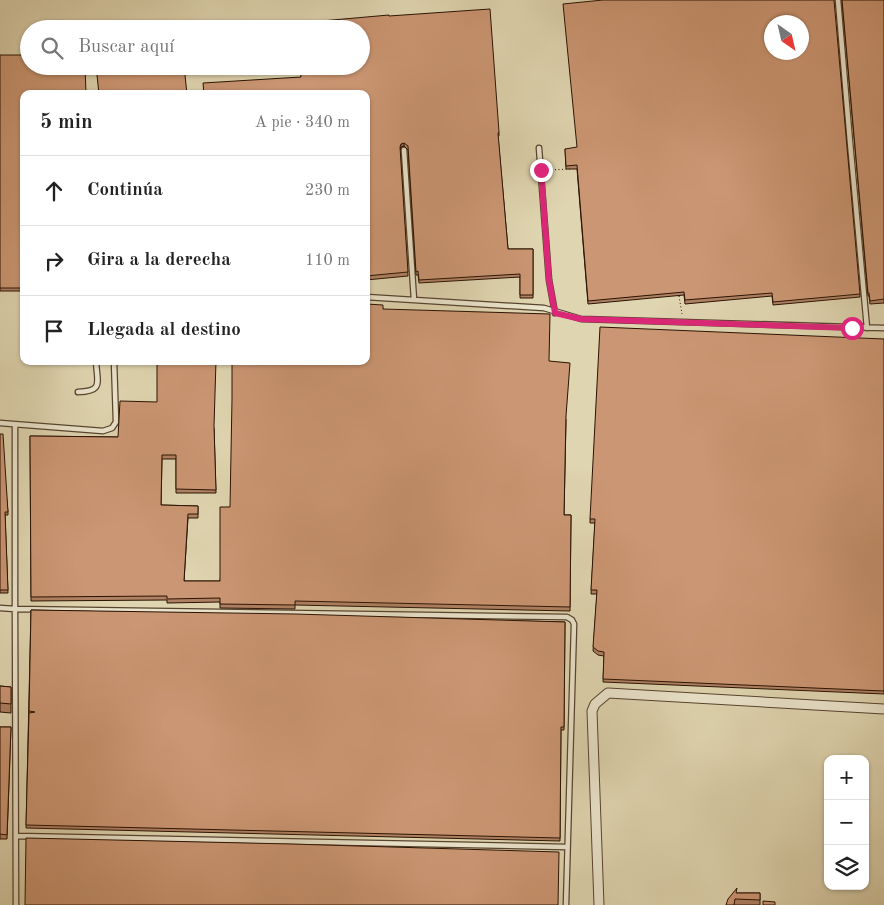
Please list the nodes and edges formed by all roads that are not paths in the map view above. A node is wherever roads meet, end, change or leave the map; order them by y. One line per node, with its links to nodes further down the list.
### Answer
1 (838, 0): 7 (lane)
2 (539, 148): 6 (lane)
3 (404, 150): 5 (lane)
4 (370, 297): 5 (lane)
5 (414, 300): 6 (lane)
6 (555, 313): 7 (lane)
7 (867, 328): 8 (lane)
8 (884, 328)
9 (96, 365): 11 (lane)
10 (114, 365): 13 (lane)
11 (78, 392)
12 (0, 423): 13 (lane)
13 (15, 425): 15 (lane)
14 (0, 608): 15 (lane)
15 (15, 609): 17 (lane); 18 (lane)
16 (884, 709): 21 (street)
17 (17, 836): 18 (lane); 19 (lane)
18 (567, 847): 20 (lane)
19 (16, 905)
20 (566, 905)
21 (599, 905)

